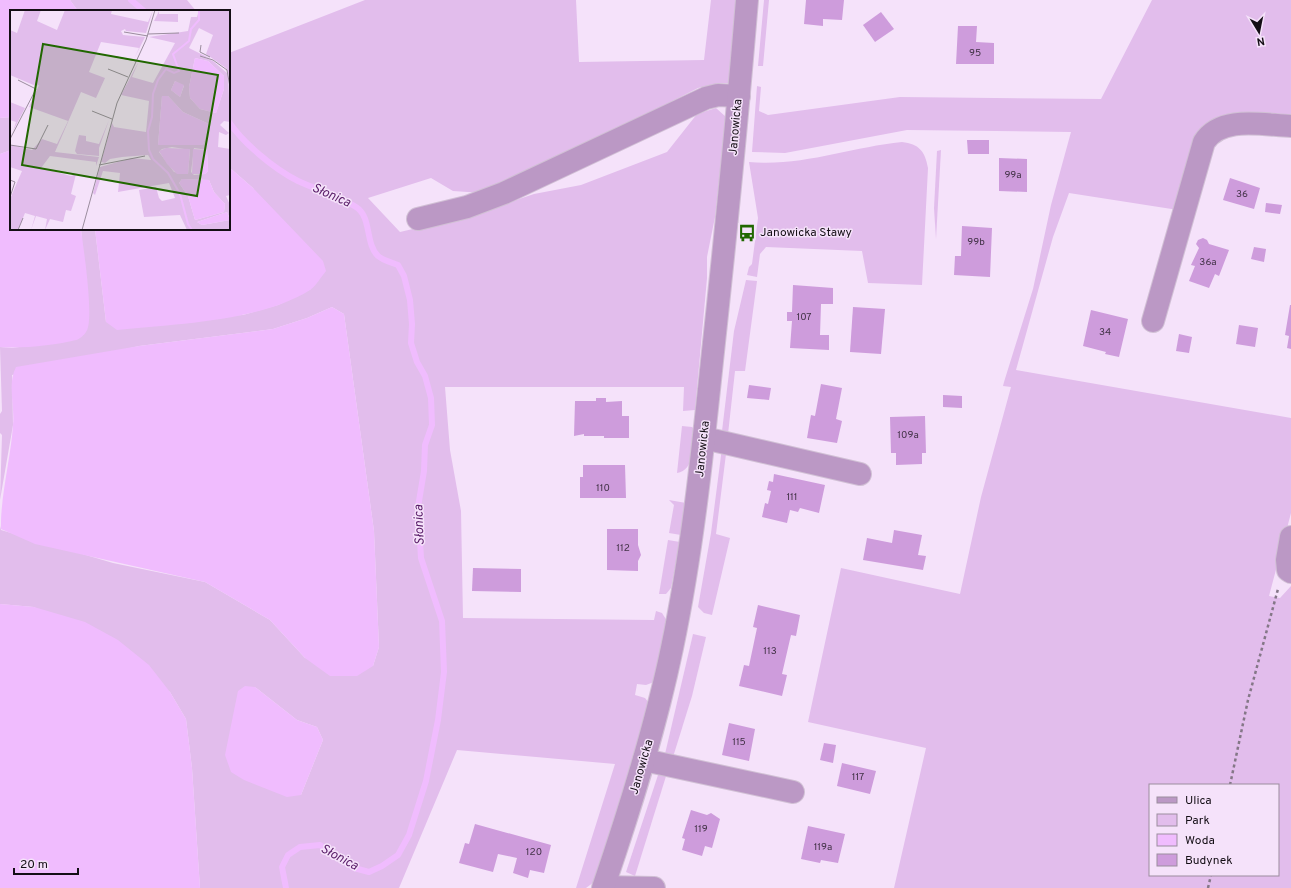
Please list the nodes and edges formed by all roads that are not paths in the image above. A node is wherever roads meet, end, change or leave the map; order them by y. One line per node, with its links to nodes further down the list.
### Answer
1 (747, 0): 2 (street, Janowicka)
2 (739, 96): 4 (street); 6 (street, Janowicka)
3 (1291, 126): 5 (street)
4 (418, 219)
5 (1153, 321)
6 (704, 438): 7 (street); 10 (street, Janowicka)
7 (860, 474)
8 (1291, 537): 9 (street)
9 (1289, 571)
10 (644, 760): 11 (street); 12 (street, Janowicka)
11 (794, 792)
12 (604, 887): 13 (street)
13 (654, 888)

